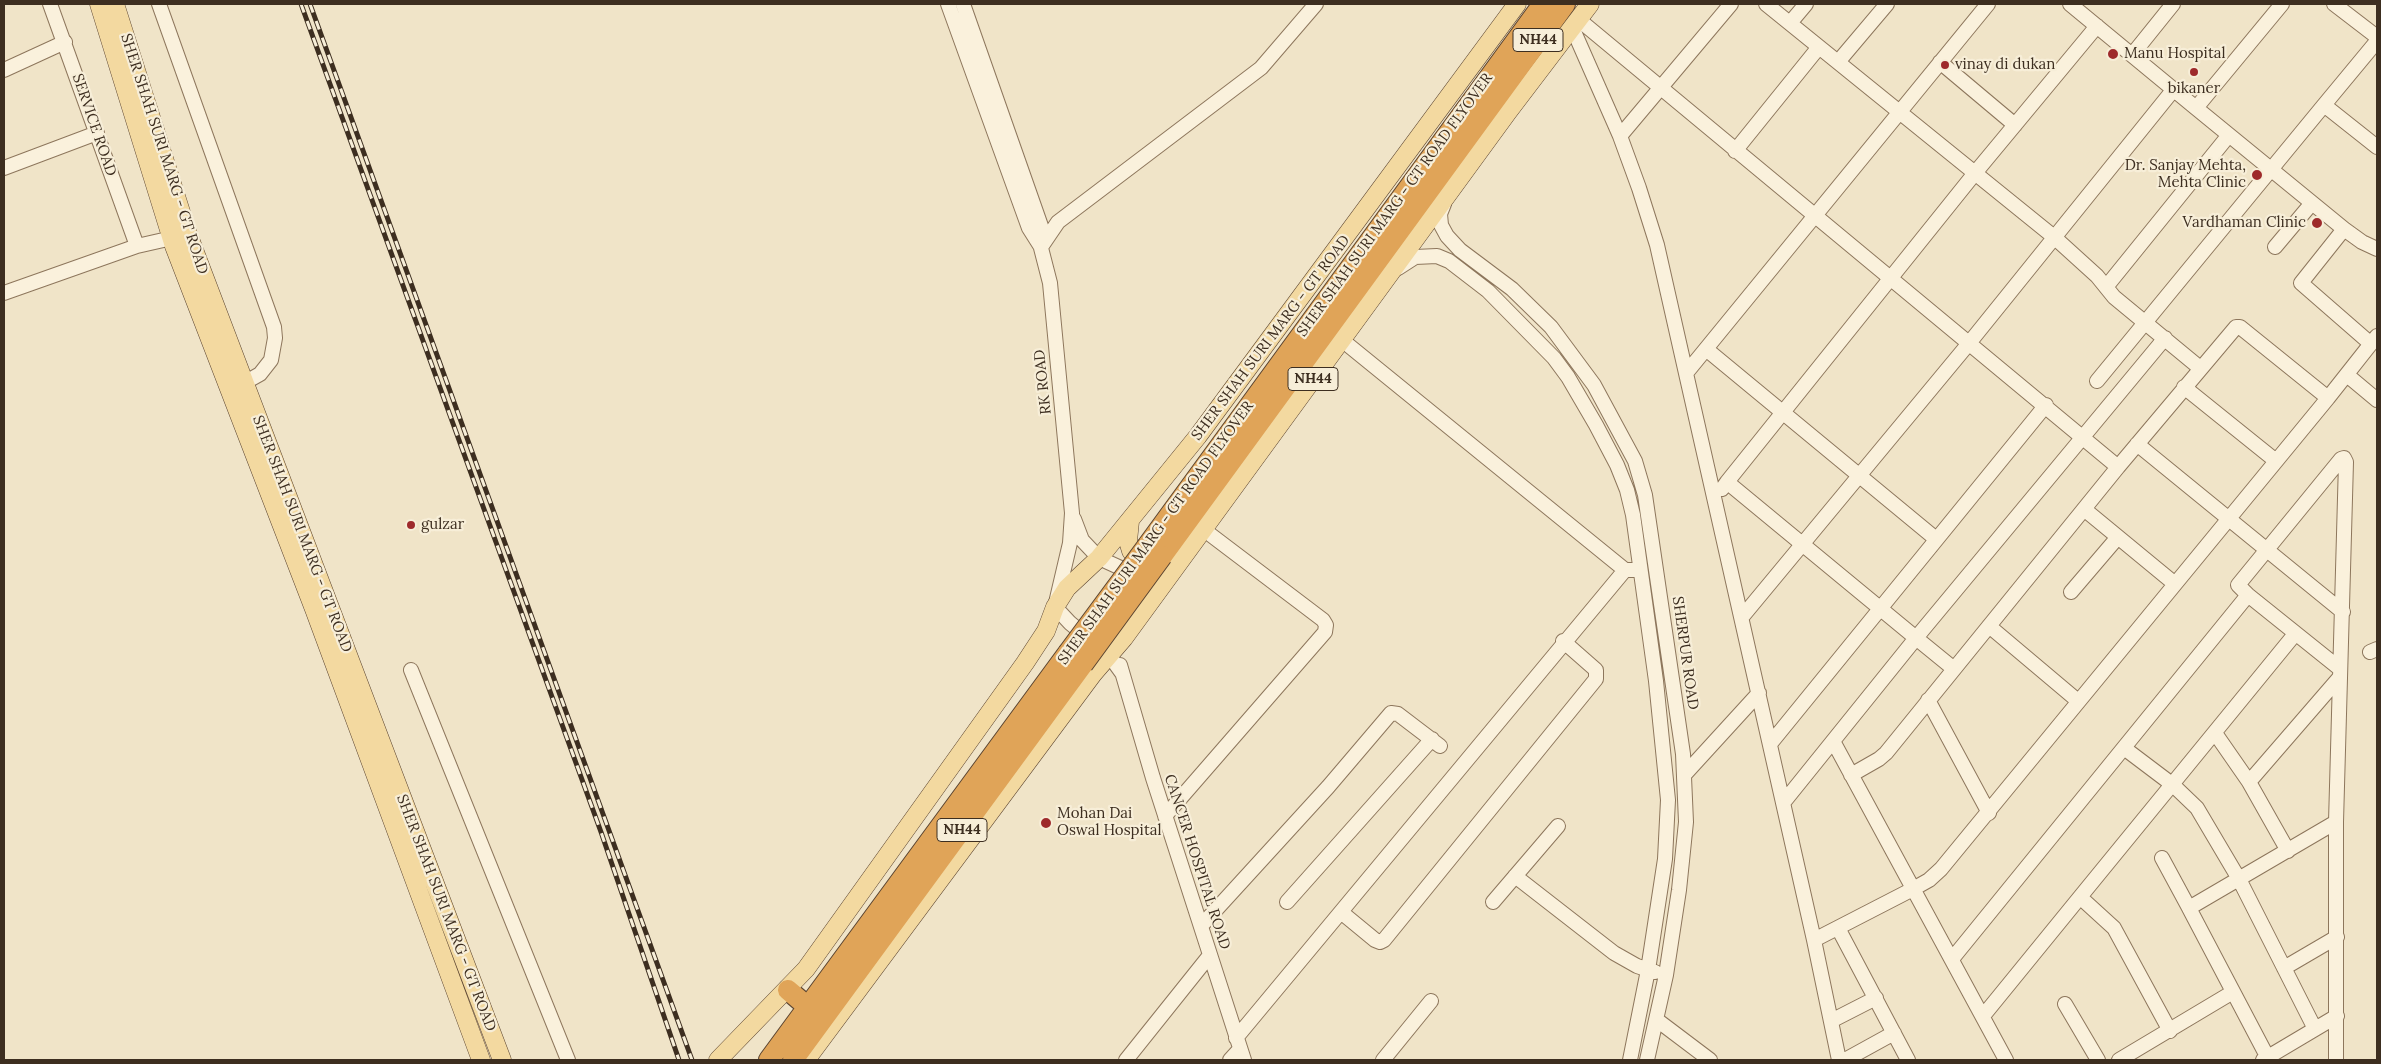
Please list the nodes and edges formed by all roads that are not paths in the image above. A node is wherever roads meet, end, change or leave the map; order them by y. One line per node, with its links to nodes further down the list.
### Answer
1 (50, 4): 25 (street, SERVICE ROAD)
2 (99, 4): 50 (main road, SHER SHAH SURI MARG - GT ROAD)
3 (115, 4): 50 (main road, SHER SHAH SURI MARG - GT ROAD)
4 (159, 4): 71 (street)
5 (948, 4): 53 (street, RK ROAD)
6 (963, 4): 53 (street, RK ROAD)
7 (1316, 4): 53 (street)
8 (1517, 4): 87 (main road, SHER SHAH SURI MARG - GT ROAD)
9 (1542, 4): 93 (highway, SHER SHAH SURI MARG - GT ROAD FLYOVER / NH44)
10 (1565, 4): 93 (highway, SHER SHAH SURI MARG - GT ROAD FLYOVER / NH44)
11 (1590, 4): 21 (main road)
12 (1731, 4): 31 (street)
13 (1766, 4): 22 (street)
14 (1806, 4): 22 (street)
15 (1887, 4): 28 (street)
16 (1988, 4): 29 (street)
17 (2070, 4): 23 (street)
18 (2173, 4): 27 (street)
19 (2282, 4): 34 (street)
20 (2334, 4): 24 (street)
21 (1575, 23): 31 (street); 39 (street); 45 (main road, NH44)
22 (1790, 23): 26 (street)
23 (2097, 26): 27 (street); 36 (street)
24 (2377, 39): 33 (street)
25 (65, 42): 30 (street); 37 (street, SERVICE ROAD)
26 (1820, 47): 28 (street); 41 (street)
27 (2132, 55): 32 (street)
28 (1838, 62): 35 (street)
29 (1940, 62): 35 (street); 36 (street)
30 (4, 70)
31 (1661, 88): 39 (street); 41 (street)
32 (2174, 89): 34 (street); 49 (street)
33 (2324, 105): 40 (street); 43 (street)
34 (2196, 108): 38 (street)
35 (1899, 111): 44 (street); 47 (street)
36 (2015, 125): 44 (street)
37 (97, 133): 42 (street); 51 (street, SERVICE ROAD)
38 (2229, 135): 43 (street); 57 (street)
39 (1620, 136): 68 (street)
40 (2377, 148)
41 (1735, 151): 47 (street)
42 (4, 168)
43 (2271, 170): 46 (street); 61 (street)
44 (1975, 173): 49 (street); 56 (street)
45 (1446, 198): 55 (main road, NH44); 58 (street, SHERPUR ROAD)
46 (2312, 203): 48 (street); 52 (street)
47 (1814, 214): 56 (street); 66 (street)
48 (2344, 229): 54 (street); 64 (street)
49 (2054, 237): 57 (street); 65 (street)
50 (172, 238): 51 (street); 71 (main road, SHER SHAH SURI MARG - GT ROAD); 172 (main road, SHER SHAH SURI MARG - GT ROAD)
51 (136, 246): 59 (street)
52 (2275, 247)
53 (1041, 248): 85 (street, RK ROAD)
54 (2377, 249)
55 (1391, 273): 60 (street); 63 (main road, NH44)
56 (1891, 277): 65 (street); 76 (street)
57 (2106, 287): 61 (street)
58 (1512, 289): 60 (street); 95 (street, SHERPUR ROAD)
59 (4, 293)
60 (1501, 304): 97 (street)
61 (2145, 321): 62 (street); 70 (street)
62 (2165, 338): 67 (street); 77 (street)
63 (1342, 340): 88 (main road, NH44); 96 (street)
64 (2374, 340): 69 (street)
65 (1970, 342): 75 (street); 81 (street)
66 (1706, 349): 68 (street); 76 (street)
67 (2200, 368): 72 (street); 73 (street)
68 (1687, 372): 83 (street)
69 (2346, 375): 73 (street); 74 (street)
70 (2097, 381)
71 (244, 383): 173 (main road, SHER SHAH SURI MARG - GT ROAD)
72 (2184, 387): 78 (street); 79 (street)
73 (2328, 398): 79 (street)
74 (2377, 400)
75 (2046, 405): 77 (street); 90 (street)
76 (1782, 413): 81 (street); 82 (street)
77 (2084, 437): 80 (street); 109 (street)
78 (2137, 444): 80 (street); 86 (street)
79 (2276, 461): 86 (street)
80 (2118, 467): 84 (street)
81 (1860, 475): 90 (street); 91 (street)
82 (1727, 482): 83 (street); 91 (street)
83 (1715, 498): 105 (street)
84 (2084, 509): 89 (street); 106 (street)
85 (1072, 513): 94 (street); 101 (street)
86 (2228, 520): 92 (street); 98 (street)
87 (1130, 521): 93 (main road); 94 (main road, SHER SHAH SURI MARG - GT ROAD)
88 (1203, 528): 93 (main road, NH44); 132 (street)
89 (2118, 537): 98 (street); 99 (street)
90 (1936, 539): 102 (street)
91 (1801, 545): 102 (street); 105 (street)
92 (2265, 550): 100 (street); 104 (street); 104 (street)
93 (1162, 556): 103 (main road, NH44); 112 (highway, SHER SHAH SURI MARG - GT ROAD FLYOVER / NH44, bridge)
94 (1099, 558): 101 (main road, SHER SHAH SURI MARG - GT ROAD); 103 (street)
95 (1657, 569): 97 (street); 124 (street, SHERPUR ROAD)
96 (1625, 570): 97 (street); 110 (street)
97 (1640, 571): 125 (street)
98 (2175, 584): 119 (street)
99 (2071, 592)
100 (2248, 596): 107 (street); 123 (street)
101 (1055, 607): 111 (street); 154 (main road, SHER SHAH SURI MARG - GT ROAD)
102 (1879, 609): 109 (street); 122 (street)
103 (1145, 610): 108 (main road, NH44)
104 (2343, 612): 116 (street)
105 (1742, 617): 117 (street)
106 (1988, 626): 113 (street); 119 (street)
107 (2295, 634): 116 (street); 120 (street)
108 (1124, 638): 111 (main road, NH44); 115 (street)
109 (1916, 638): 113 (street); 121 (street)
110 (1564, 642): 144 (street); 144 (street)
111 (1109, 655): 115 (street); 160 (main road)
112 (1075, 659): 159 (highway, SHER SHAH SURI MARG - GT ROAD FLYOVER / NH44); 160 (highway, SHER SHAH SURI MARG - GT ROAD FLYOVER / NH44)
113 (1954, 669): 118 (street)
114 (411, 670): 174 (street)
115 (1122, 673): 132 (street, CANCER HOSPITAL ROAD)
116 (2339, 673): 128 (street); 133 (street)
117 (1759, 693): 122 (street); 126 (street)
118 (1928, 700): 127 (street); 131 (street)
119 (2078, 701): 131 (street)
120 (2215, 733): 128 (street); 129 (street)
121 (1833, 741): 127 (street); 130 (street)
122 (1770, 744): 130 (street)
123 (2124, 748): 129 (street); 150 (street)
124 (1683, 754): 125 (street); 126 (street, SHERPUR ROAD)
125 (1665, 756): 152 (street)
126 (1685, 774): 153 (street, SHERPUR ROAD)
127 (1851, 775): 139 (street)
128 (2249, 782): 135 (street)
129 (2173, 785): 138 (street); 140 (street)
130 (1783, 802): 148 (street)
131 (1989, 813): 139 (street)
132 (1165, 816): 145 (street, CANCER HOSPITAL ROAD)
133 (2336, 822): 135 (street); 147 (street)
134 (1558, 826): 137 (street)
135 (2288, 851): 138 (street)
136 (2162, 858): 143 (street)
137 (1515, 876): 142 (street); 152 (street)
138 (2238, 879): 143 (street); 151 (street)
139 (1913, 889): 146 (street); 150 (street)
140 (2080, 897): 161 (street); 167 (street)
141 (1287, 902): 145 (street)
142 (1493, 902)
143 (2189, 908): 155 (street)
144 (1341, 912): 170 (street)
145 (1201, 926): 149 (street, CANCER HOSPITAL ROAD)
146 (1838, 928): 148 (street); 156 (street)
147 (2337, 937): 151 (street); 162 (street)
148 (1814, 940): 164 (street)
149 (1210, 956): 170 (street, CANCER HOSPITAL ROAD); 179 (street)
150 (1952, 959): 161 (street)
151 (2284, 968): 165 (street)
152 (1648, 970): 153 (street); 166 (street)
153 (1666, 975): 163 (street, SHERPUR ROAD)
154 (788, 990): 159 (highway); 175 (main road, SHER SHAH SURI MARG - GT ROAD)
155 (2234, 992): 167 (street); 171 (street)
156 (1876, 998): 164 (street); 168 (street)
157 (1430, 1001): 181 (street)
158 (2065, 1004): 189 (street)
159 (808, 1007): 176 (highway, SHER SHAH SURI MARG - GT ROAD FLYOVER / NH44)
160 (835, 1013): 177 (highway, SHER SHAH SURI MARG - GT ROAD FLYOVER / NH44); 178 (main road)
161 (1983, 1016): 188 (street)
162 (2337, 1016): 165 (street); 191 (street)
163 (1657, 1020): 169 (street, SHERPUR ROAD); 184 (street)
164 (1831, 1021): 185 (street)
165 (2315, 1029): 171 (street)
166 (1635, 1031): 169 (street); 182 (street)
167 (2170, 1031): 190 (street)
168 (1894, 1033): 186 (street); 187 (street)
169 (1653, 1035): 183 (street, SHERPUR ROAD)
170 (1240, 1049): 180 (street)
171 (2266, 1059)
172 (480, 1060)
173 (502, 1060)
174 (568, 1060)
175 (718, 1060)
176 (769, 1060)
177 (793, 1060)
178 (806, 1060)
179 (1126, 1060)
180 (1230, 1060)
181 (1383, 1060)
182 (1630, 1060)
183 (1647, 1060)
184 (1710, 1060)
185 (1839, 1060)
186 (1845, 1060)
187 (1908, 1060)
188 (2005, 1060)
189 (2098, 1060)
190 (2119, 1060)
191 (2336, 1060)

